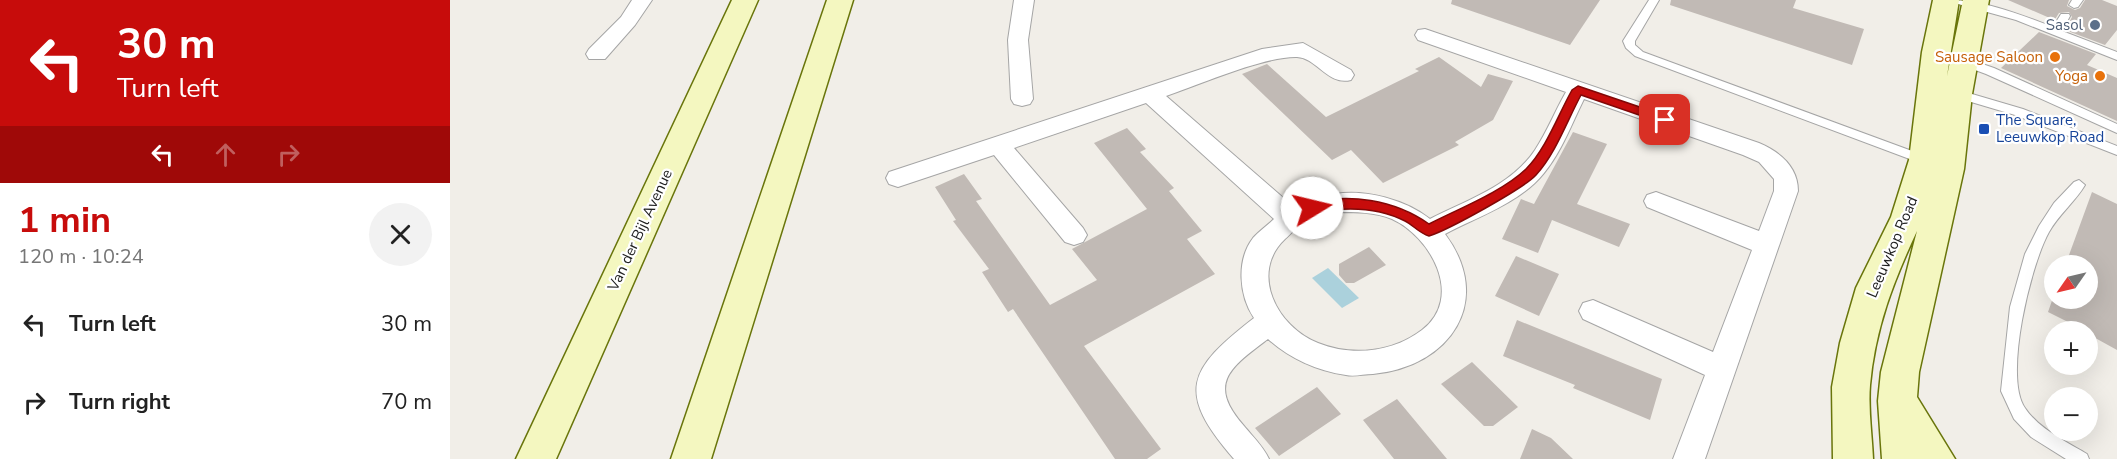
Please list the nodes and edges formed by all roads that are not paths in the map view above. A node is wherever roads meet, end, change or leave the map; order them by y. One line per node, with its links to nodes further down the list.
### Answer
1 (642, 0): 10 (street)
2 (745, 0): 33 (main road, Van der Bijl Avenue)
3 (840, 0): 34 (main road)
4 (1024, 0): 17 (street)
5 (1654, 0): 21 (lane)
6 (1963, 1): 8 (lane); 11 (main road, Leeuwkop Road)
7 (2065, 16): 8 (lane)
8 (2056, 32): 12 (lane)
9 (1425, 35): 14 (street)
10 (597, 54)
11 (1950, 56): 15 (main road, Leeuwkop Road); 18 (lane)
12 (2117, 56)
13 (1343, 75): 16 (street)
14 (1578, 90): 26 (street); 28 (street)
15 (1944, 90): 20 (lane); 21 (main road, Leeuwkop Road)
16 (1150, 94): 19 (street); 25 (street)
17 (1022, 99)
18 (2117, 129)
19 (999, 145): 22 (street); 27 (street)
20 (2117, 151)
21 (1936, 165): 32 (main road, Leeuwkop Road); 37 (main road, Leeuwkop Road)
22 (898, 178)
23 (2079, 185): 40 (lane)
24 (1656, 201): 28 (street)
25 (1290, 218): 26 (street); 30 (street)
26 (1429, 231): 30 (street)
27 (1074, 236)
28 (1766, 245): 31 (street)
29 (1593, 311): 31 (street)
30 (1269, 323): 35 (street)
31 (1722, 369): 36 (street)
32 (1897, 400): 38 (main road, Leeuwkop Road); 39 (main road)
33 (536, 459)
34 (691, 459)
35 (1253, 459)
36 (1689, 459)
37 (1852, 459)
38 (1902, 459)
39 (1935, 459)
40 (2081, 459)

